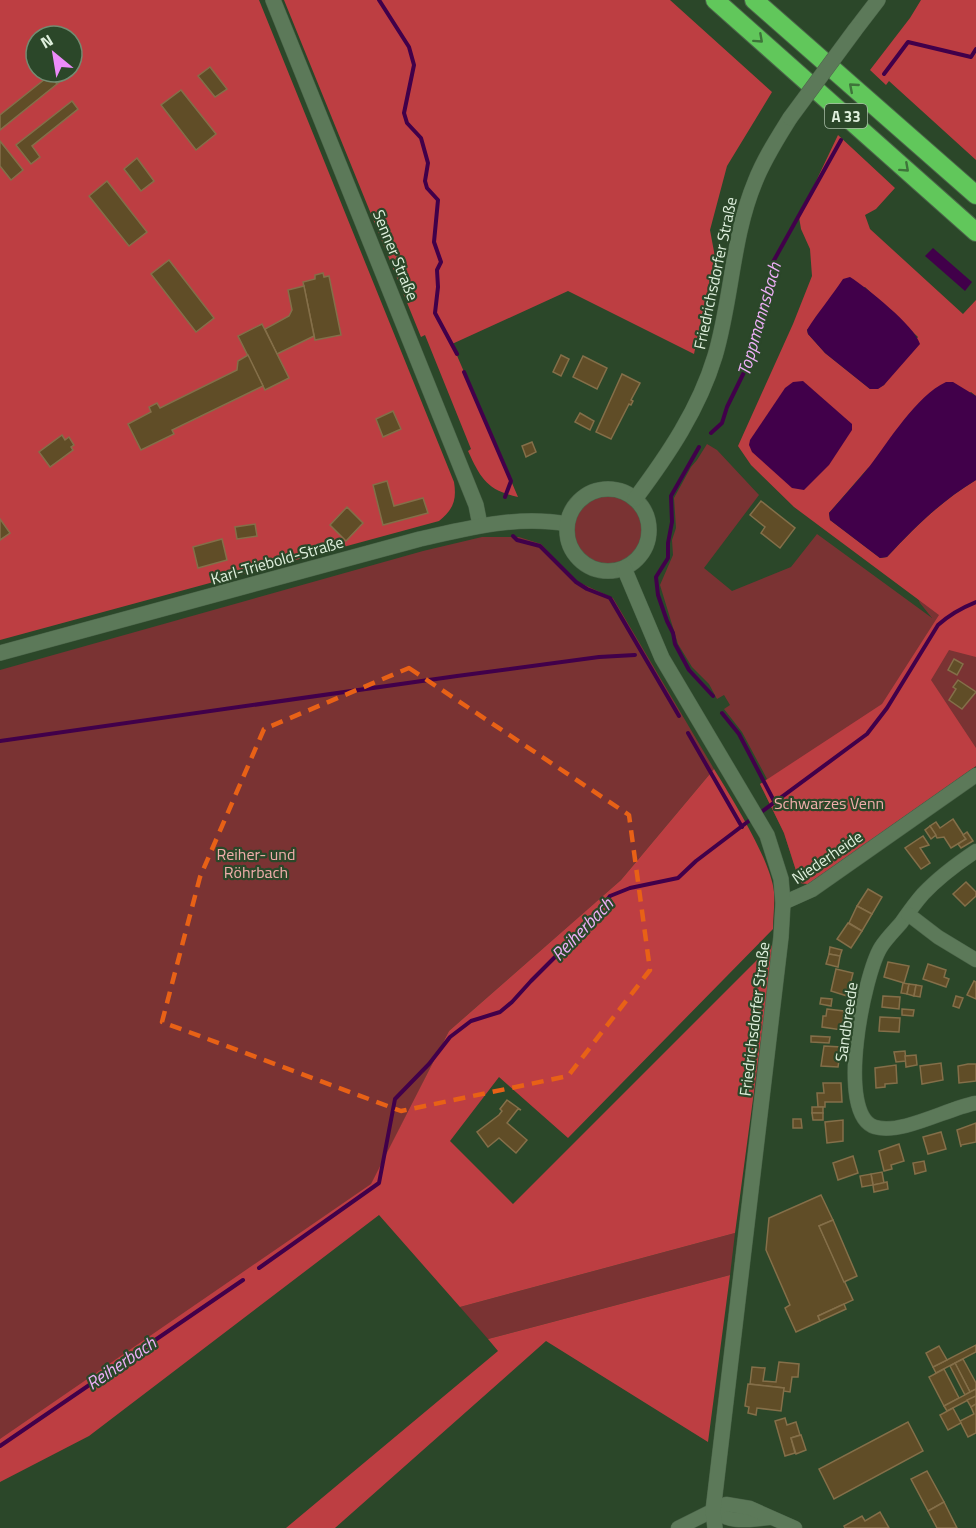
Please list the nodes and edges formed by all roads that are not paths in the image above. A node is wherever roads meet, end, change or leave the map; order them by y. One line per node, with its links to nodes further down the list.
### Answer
1 (273, 0): 9 (main road, Senner Straße)
2 (715, 0): 6 (highway, A 33, one-way to 6)
3 (754, 0): 5 (highway, A 33, one-way to 3)
4 (878, 0): 7 (main road, Friedrichsdorfer Straße, bridge)
5 (976, 195)
6 (976, 232)
7 (635, 499): 8 (main road); 10 (main road)
8 (567, 524): 9 (main road, Karl-Triebold-Straße); 10 (main road)
9 (480, 525): 11 (main road, Karl-Triebold-Straße)
10 (624, 568): 14 (main road, Friedrichsdorfer Straße)
11 (0, 654)
12 (976, 775): 14 (street, Niederheide)
13 (976, 851): 15 (street, Sandbreede)
14 (783, 903): 18 (main road, Friedrichsdorfer Straße)
15 (908, 914): 16 (street); 17 (street, Sandbreede)
16 (976, 960)
17 (976, 1103)
18 (713, 1511): 19 (street); 20 (main road, Friedrichsdorfer Straße); 21 (main road, Friedrichsdorfer Straße); 22 (street)
19 (678, 1528)
20 (705, 1528)
21 (715, 1528)
22 (795, 1528)

